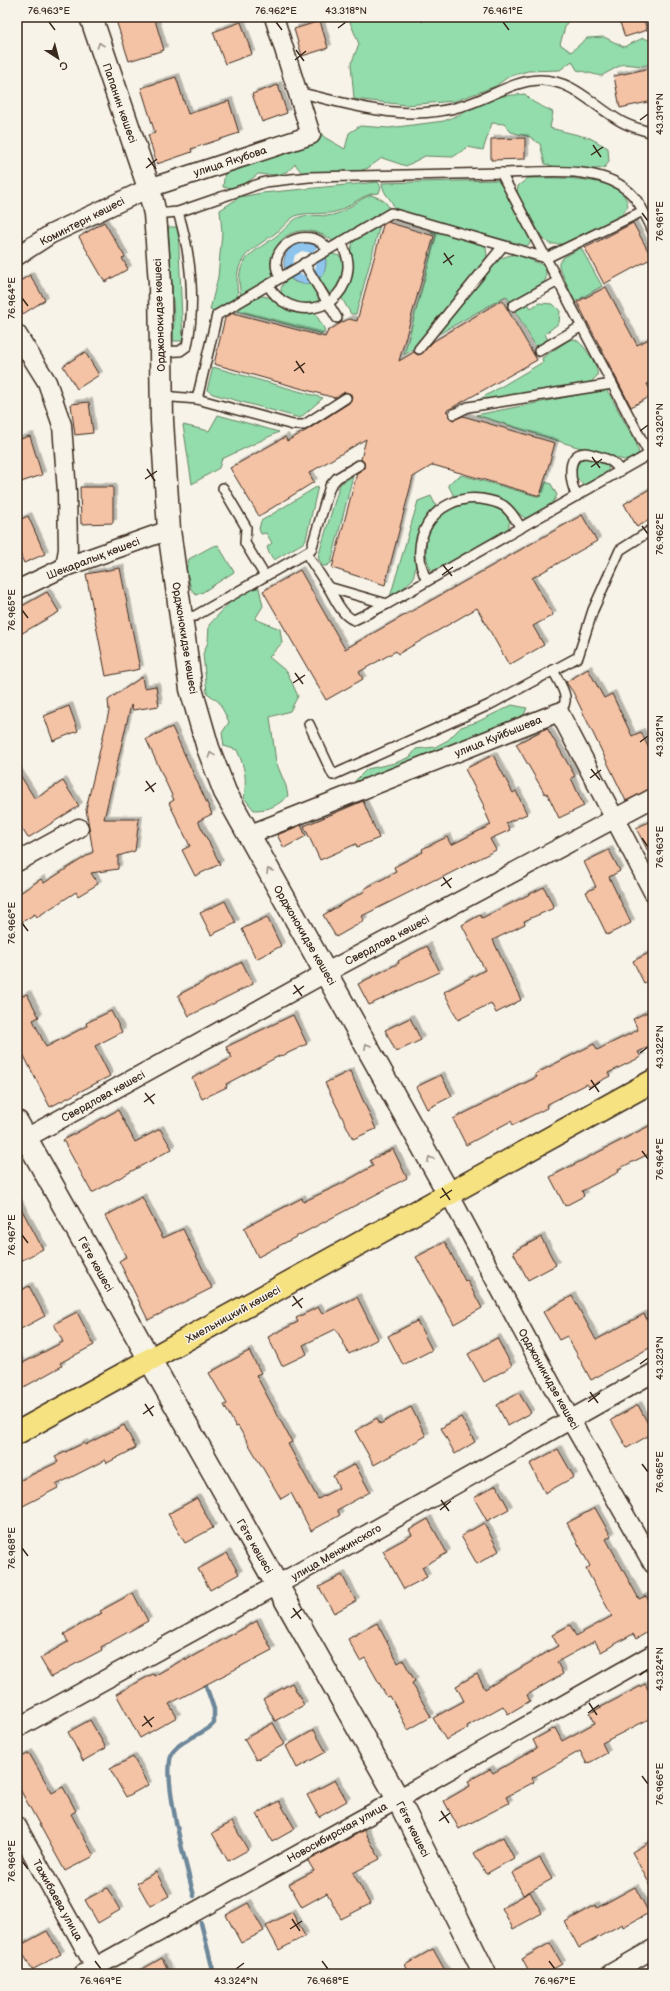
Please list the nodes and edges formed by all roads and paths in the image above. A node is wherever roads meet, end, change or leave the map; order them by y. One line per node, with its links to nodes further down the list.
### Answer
1 (90, 17): 6 (main road, Папанин көшесі, one-way to 1)
2 (274, 17): 3 (street)
3 (298, 92): 4 (lane); 6 (street, улица Якубова)
4 (653, 133)
5 (501, 173): 7 (lane); 8 (lane); 15 (lane)
6 (149, 188): 9 (main road, Орджонокидзе көшесі); 14 (street, Коминтерн көшесі)
7 (642, 211): 10 (lane); 15 (lane)
8 (178, 212): 9 (lane); 27 (lane)
9 (155, 214): 27 (main road, Орджонокидзе көшесі)
10 (653, 231)
11 (341, 242): 12 (lane); 13 (lane); 20 (lane)
12 (503, 246): 15 (lane); 25 (lane)
13 (326, 251): 16 (lane); 17 (lane)
14 (17, 256)
15 (546, 258): 18 (lane)
16 (304, 263): 17 (lane); 20 (lane)
17 (284, 276): 19 (lane)
18 (558, 281): 21 (lane); 23 (lane)
19 (268, 285): 20 (lane); 31 (lane)
20 (328, 303): 22 (lane)
21 (513, 306)
22 (337, 318)
23 (582, 326): 26 (lane); 28 (lane)
24 (17, 334): 42 (street)
25 (419, 349)
26 (540, 351)
27 (161, 352): 29 (main road, Орджонокидзе көшесі)
28 (612, 384): 32 (lane); 33 (lane)
29 (161, 396): 31 (lane); 40 (main road, Орджонокидзе көшесі)
30 (346, 398): 31 (lane)
31 (197, 399)
32 (454, 414)
33 (650, 451): 35 (lane)
34 (359, 465): 41 (lane)
35 (620, 471): 37 (lane); 37 (lane)
36 (223, 488): 43 (lane)
37 (576, 496): 38 (lane)
38 (521, 528): 44 (lane); 44 (lane)
39 (653, 529): 49 (lane)
40 (169, 530): 42 (street, Шекаралық көшесі); 48 (main road, Орджонокидзе көшесі)
41 (306, 553): 43 (lane); 45 (lane)
42 (65, 568): 46 (street, Шекаралық көшесі)
43 (266, 576): 48 (lane)
44 (427, 581): 47 (lane)
45 (328, 587): 47 (lane); 47 (lane)
46 (17, 590)
47 (387, 604)
48 (181, 617): 55 (main road, Орджонокидзе көшесі, one-way to 48)
49 (553, 670): 50 (lane); 51 (lane)
50 (559, 712): 53 (street); 55 (street, улица Куйбышева)
51 (309, 724)
52 (653, 798): 53 (street, Свердлова көшесі)
53 (613, 818): 57 (street); 58 (street, Свердлова көшесі)
54 (79, 828): 56 (street)
55 (248, 835): 58 (main road, Орджонокидзе көшесі, one-way to 55)
56 (17, 862)
57 (653, 892)
58 (327, 972): 60 (street, Свердлова көшесі); 61 (main road, Орджонокидзе көшесі, one-way to 58)
59 (653, 1081): 61 (main road, Хмельницкий көшесі)
60 (20, 1135): 62 (main road, Гёте көшесі)
61 (449, 1194): 62 (main road, Хмельницкий көшесі); 64 (street, Орджоникидзе көшесі)
62 (150, 1360): 65 (main road, Хмельницкий көшесі); 67 (main road, Гёте көшесі)
63 (653, 1373): 64 (street, улица Менжинского)
64 (570, 1419): 66 (street, Орджоникидзе көшесі); 67 (street, улица Менжинского)
65 (17, 1433)
66 (653, 1564)
67 (278, 1585): 69 (street, улица Менжинского); 70 (main road, Гёте көшесі)
68 (653, 1654): 70 (street, Новосибирская улица)
69 (17, 1728)
70 (398, 1799): 73 (street, Новосибирская улица); 74 (main road, Гёте көшесі)
71 (17, 1826): 73 (street, Тажибаева улица)
72 (653, 1949): 75 (street)
73 (92, 1972)
74 (486, 1974)
75 (610, 1974)

